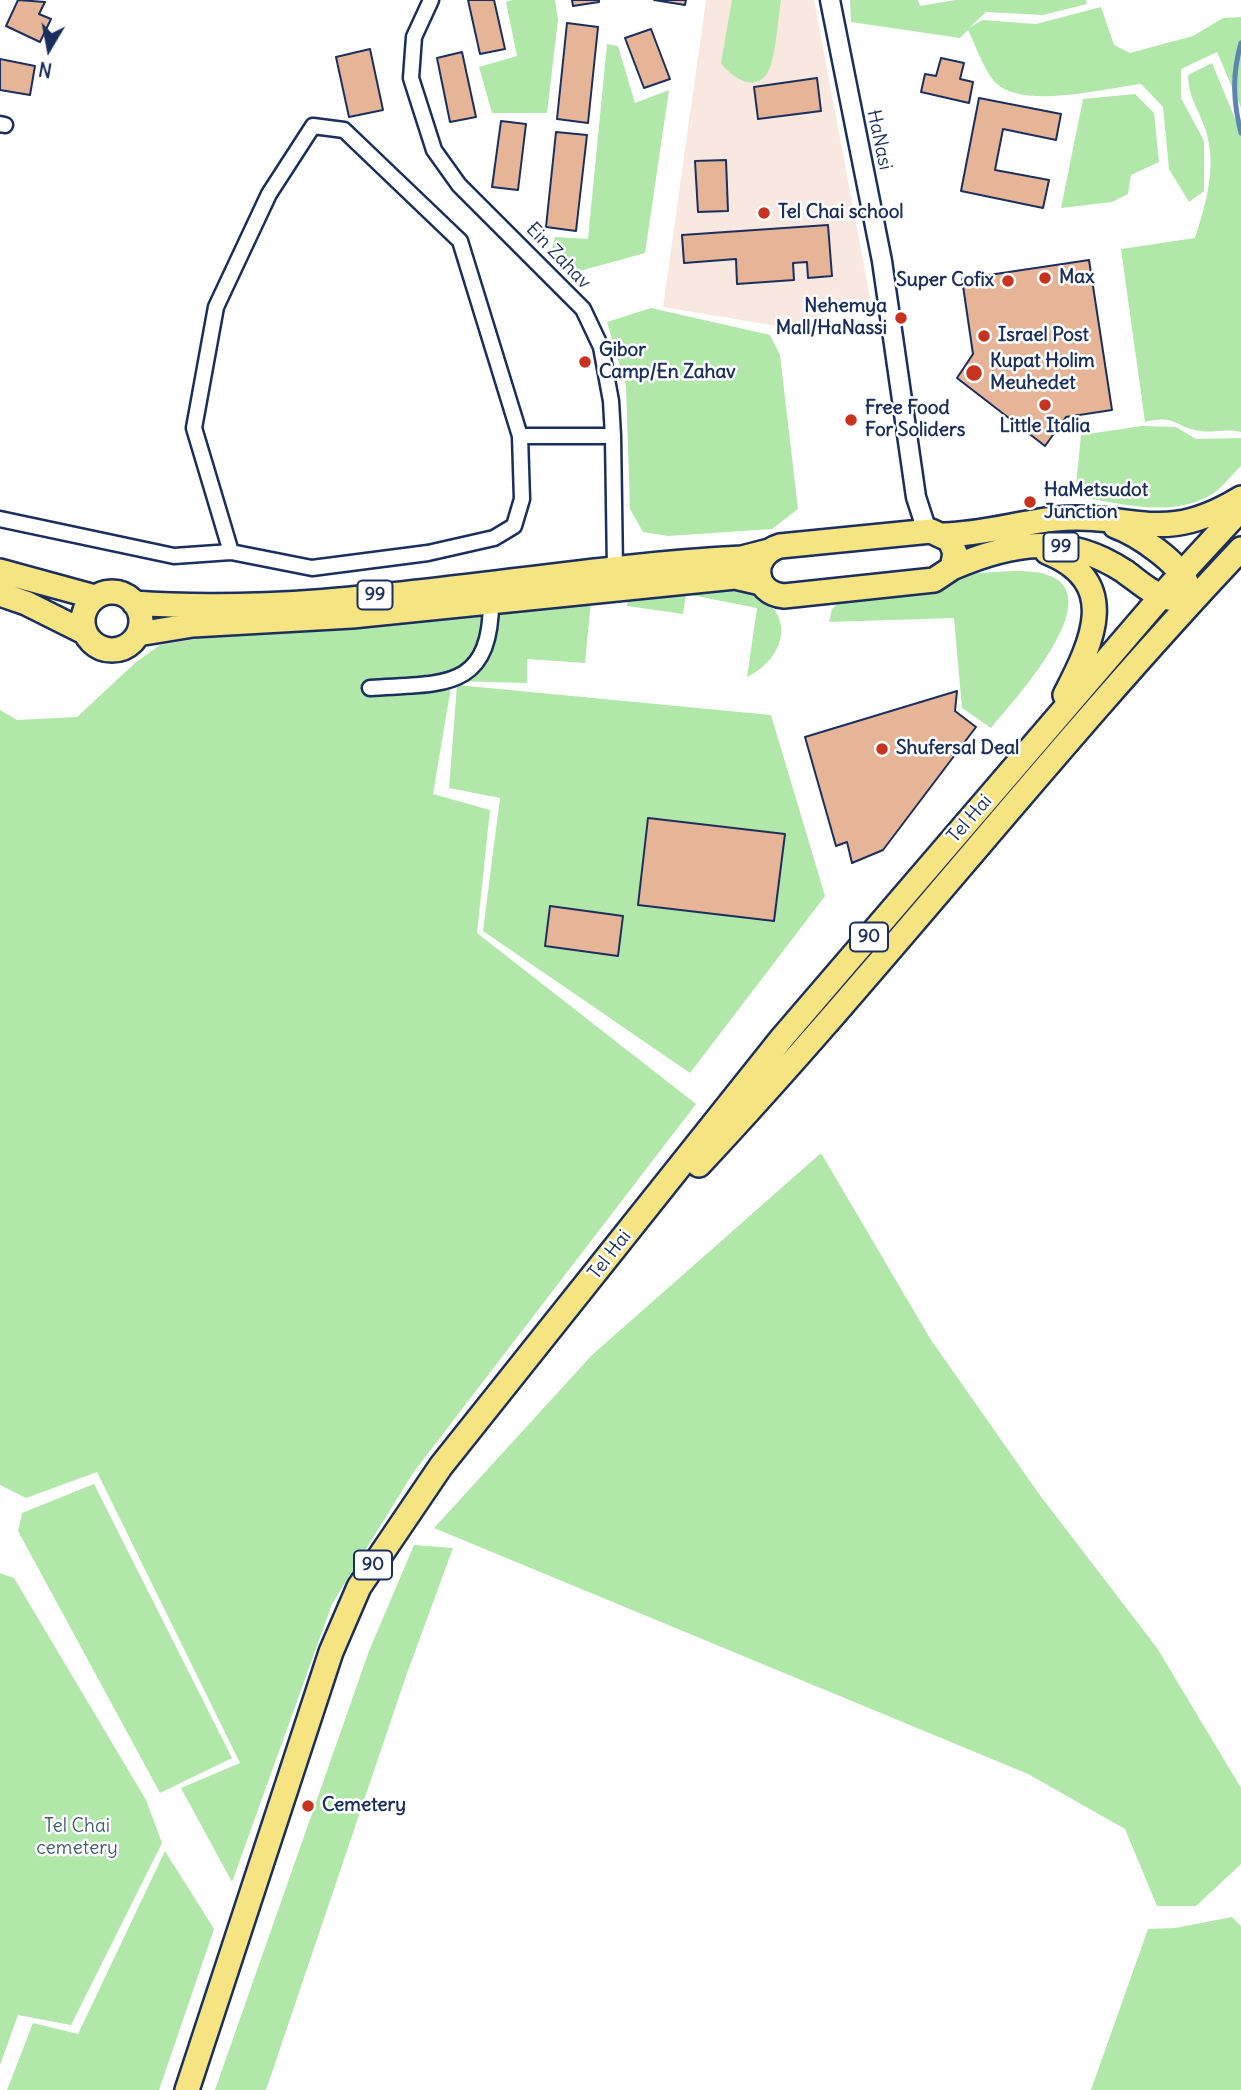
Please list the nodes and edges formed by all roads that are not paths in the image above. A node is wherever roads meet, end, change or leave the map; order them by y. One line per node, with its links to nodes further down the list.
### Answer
1 (431, 0): 4 (street, Ein Zahav)
2 (830, 0): 9 (street, HaNasi)
3 (520, 436): 4 (street); 13 (street); 13 (street)
4 (613, 436): 15 (street, Ein Zahav)
5 (1241, 498): 8 (highway)
6 (1241, 509): 17 (highway, Tel Hai / 90)
7 (0, 519): 13 (street)
8 (1100, 520): 9 (highway, 99); 17 (highway, 99)
9 (925, 533): 12 (highway, 99); 14 (highway)
10 (1031, 545): 14 (highway, 99); 21 (highway, 99); 28 (highway)
11 (1241, 549): 23 (highway, Tel Hai / 90)
12 (769, 551): 15 (highway, 99); 18 (highway)
13 (231, 552)
14 (952, 568): 18 (highway, 99)
15 (615, 570): 24 (highway, 99)
16 (0, 571): 20 (highway, 99)
17 (1182, 572): 21 (highway, Tel Hai / 90); 23 (highway)
18 (761, 583): 22 (highway, 99)
19 (0, 594): 25 (highway, 99)
20 (95, 597): 24 (highway, 99); 25 (highway)
21 (1160, 597): 23 (highway, 99); 28 (highway, Tel Hai / 90)
22 (491, 601): 26 (highway, 99); 27 (street)
23 (1192, 601): 29 (highway, Tel Hai / 90)
24 (134, 603): 26 (highway)
25 (84, 632): 26 (highway, 99)
26 (138, 634)
27 (370, 688)
28 (1046, 730): 29 (highway, Tel Hai / 90)
29 (587, 1285): 30 (highway, 90)
30 (187, 2090)

